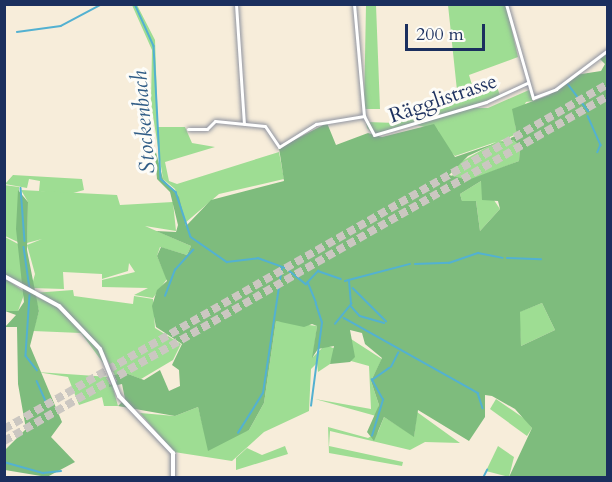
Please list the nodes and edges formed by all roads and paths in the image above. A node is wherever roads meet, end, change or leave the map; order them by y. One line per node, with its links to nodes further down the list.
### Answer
1 (236, 4): 7 (street)
2 (354, 4): 6 (street)
3 (506, 4): 5 (street)
4 (608, 50): 5 (street)
5 (527, 83): 6 (street, Rägglistrasse)
6 (364, 116): 7 (street)
7 (244, 124): 8 (street)
8 (188, 129)
9 (4, 276): 10 (street)
10 (173, 477)

